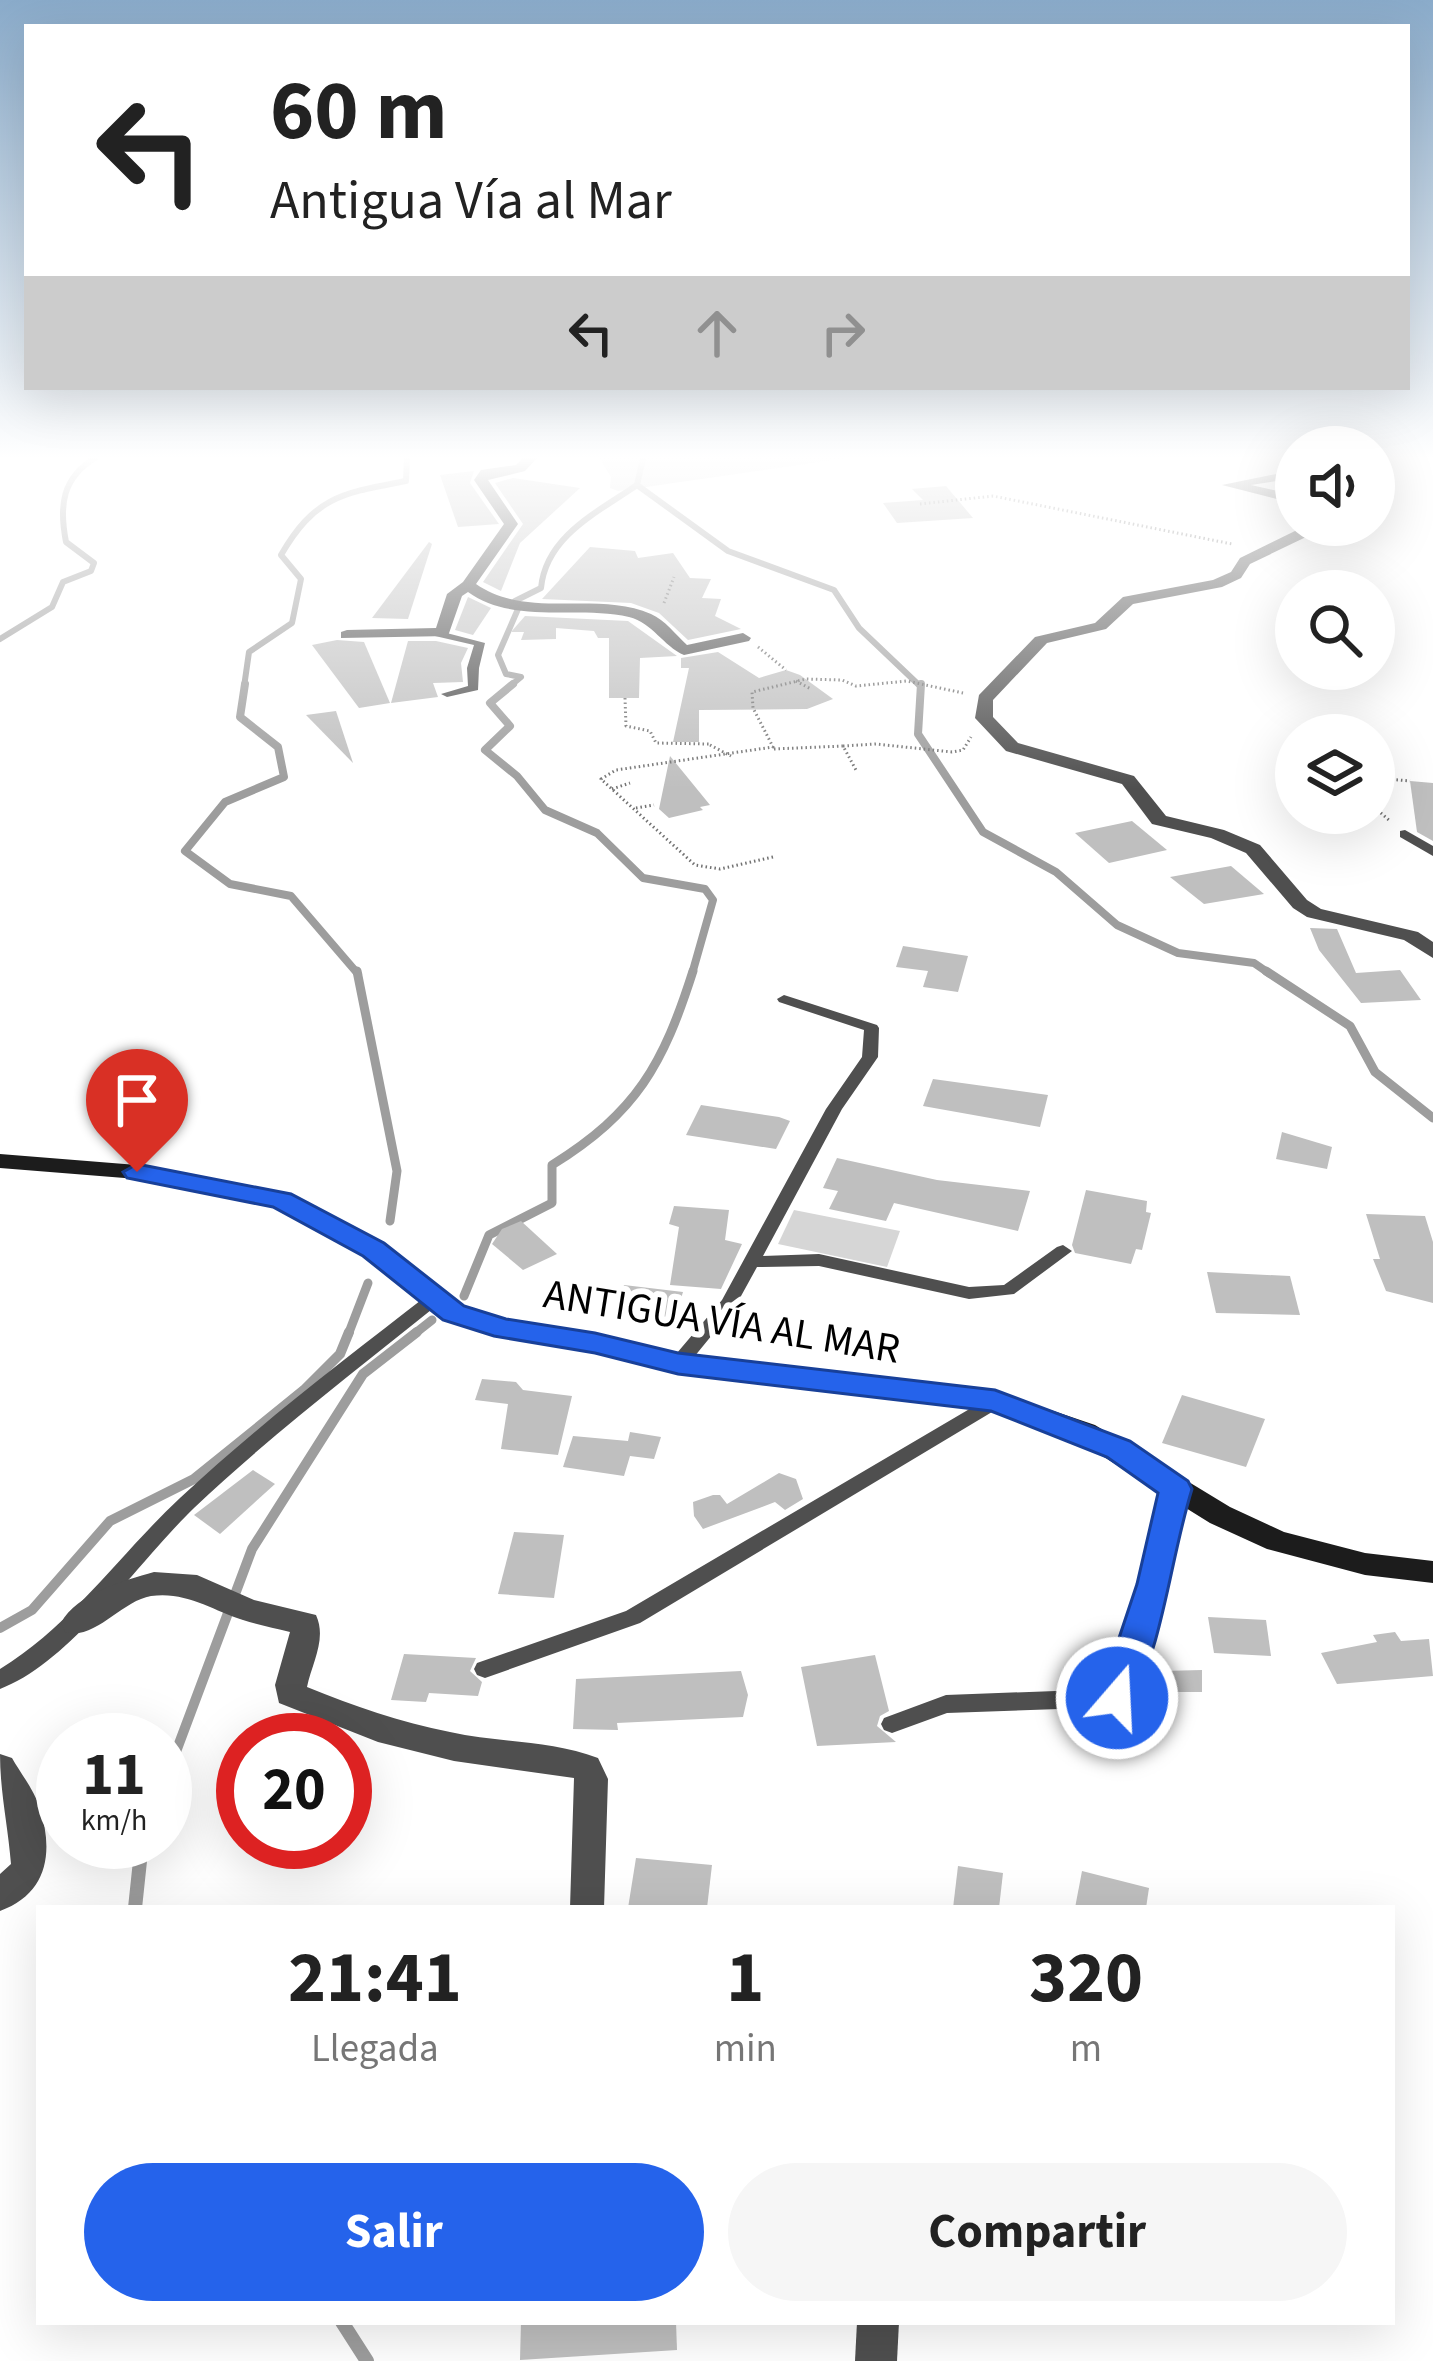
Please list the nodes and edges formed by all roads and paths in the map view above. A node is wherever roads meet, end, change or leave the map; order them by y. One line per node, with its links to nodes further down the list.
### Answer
1 (480, 568): 4 (street)
2 (1240, 568): 14 (street)
3 (674, 577): 5 (path)
4 (468, 585): 6 (street); 8 (street)
5 (662, 612)
6 (440, 634): 7 (street); 12 (lane)
7 (347, 635)
8 (743, 638): 9 (path)
9 (786, 670)
10 (796, 681): 11 (path); 14 (path); 18 (path)
11 (811, 689)
12 (447, 694)
13 (625, 698): 16 (path)
14 (984, 708): 17 (path); 30 (street)
15 (699, 742): 16 (path)
16 (709, 744): 19 (path)
17 (843, 746): 18 (path); 20 (path)
18 (765, 750): 19 (path)
19 (731, 756): 24 (path)
20 (856, 770)
21 (1395, 780): 22 (path)
22 (1410, 781)
23 (630, 783): 24 (path)
24 (610, 789): 26 (path)
25 (654, 805): 26 (path)
26 (633, 809): 29 (path)
27 (1405, 834): 28 (lane)
28 (1433, 852)
29 (773, 857)
30 (1433, 952)
31 (784, 999): 34 (lane)
32 (0, 1161): 35 (main road, ANTIGUA VÍA AL MAR)
33 (1063, 1251): 34 (lane)
34 (752, 1262): 36 (lane)
35 (435, 1298): 36 (main road, ANTIGUA VÍA AL MAR); 40 (lane)
36 (678, 1364): 37 (main road, ANTIGUA VÍA AL MAR)
37 (995, 1401): 38 (main road, ANTIGUA VÍA AL MAR); 41 (lane)
38 (1176, 1489): 39 (main road, ANTIGUA VÍA AL MAR); 43 (lane)
39 (1433, 1572)
40 (76, 1623): 42 (lane); 46 (street)
41 (485, 1669)
42 (0, 1680)
43 (892, 1724)
44 (0, 1768): 45 (street)
45 (0, 1896)
46 (587, 1905)
47 (878, 2325): 48 (street)
48 (876, 2361)

